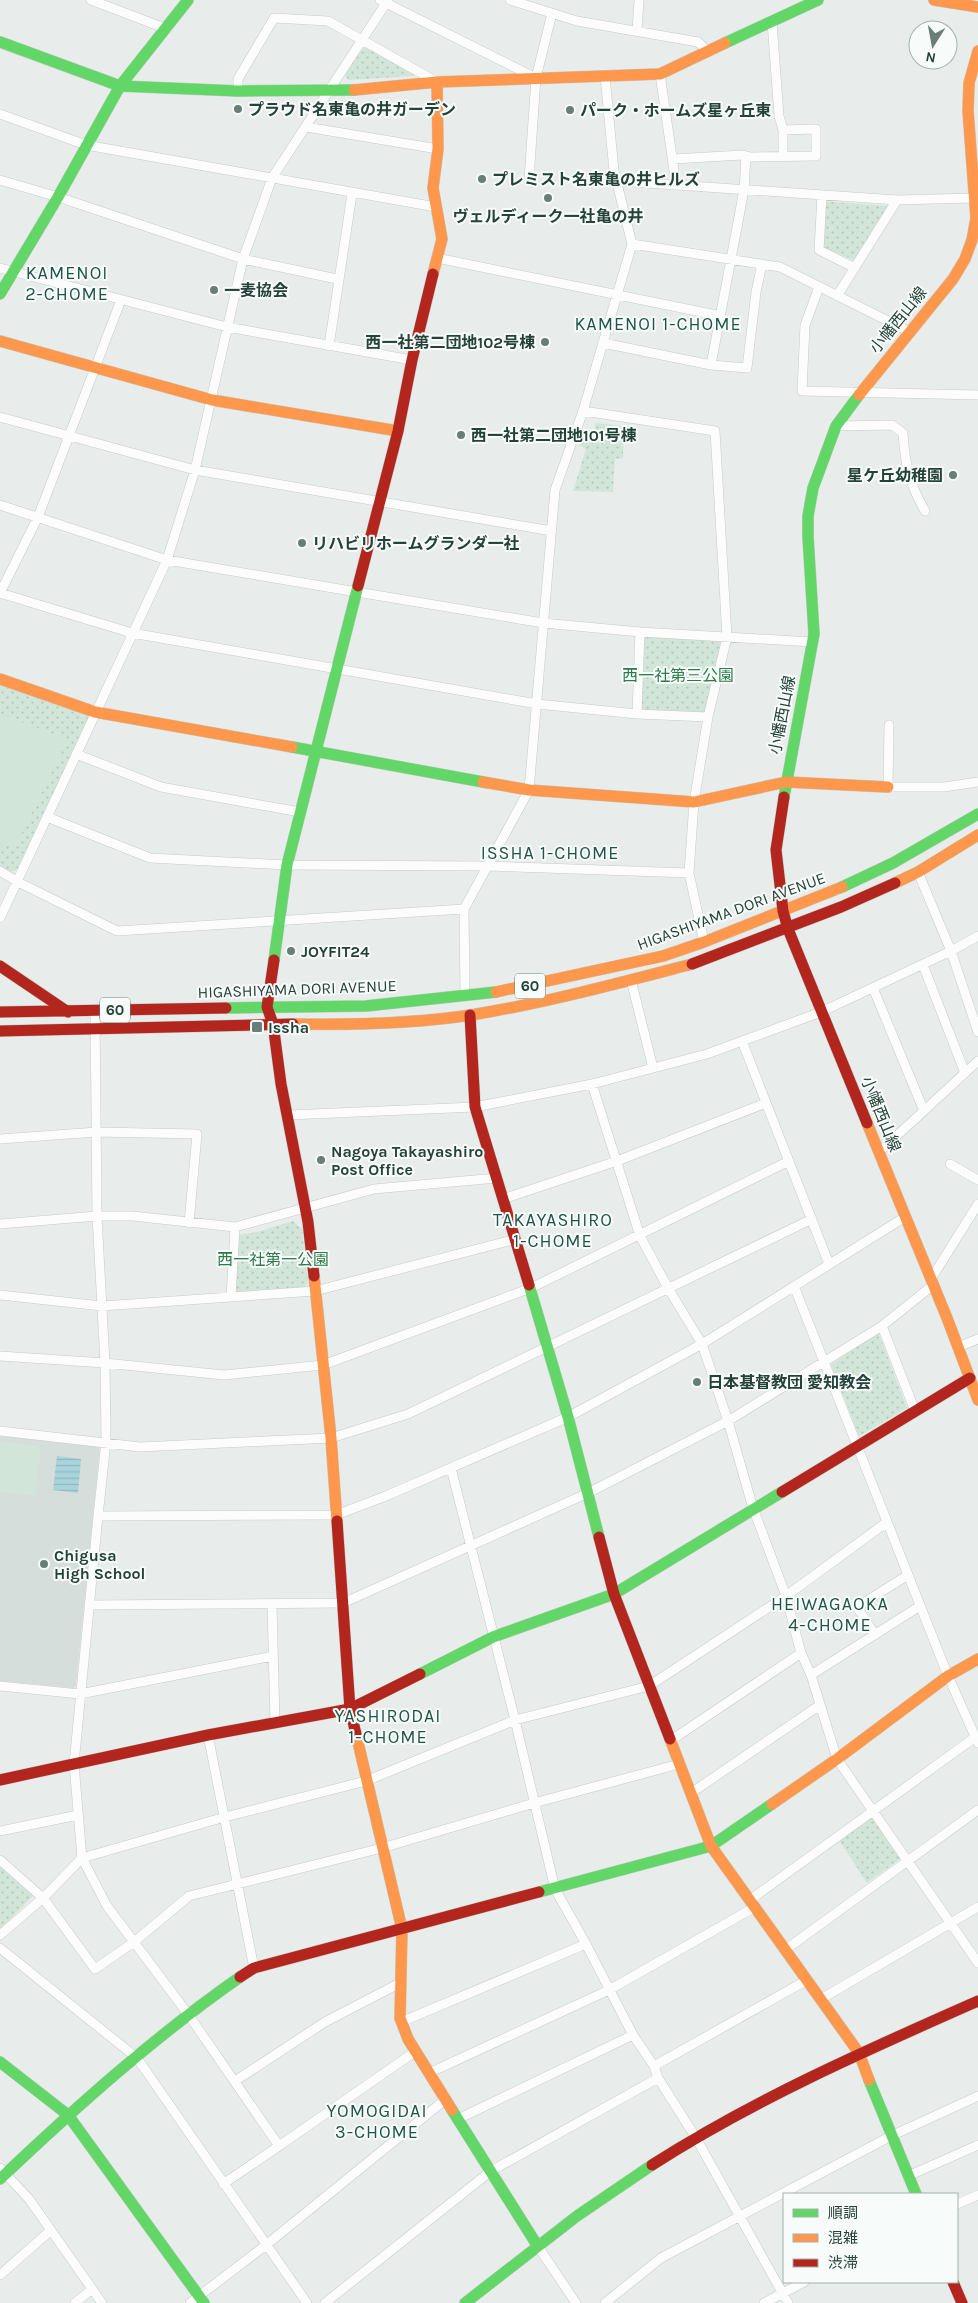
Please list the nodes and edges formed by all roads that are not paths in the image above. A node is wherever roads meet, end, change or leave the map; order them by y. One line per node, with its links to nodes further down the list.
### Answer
1 (91, 0): 11 (street)
2 (188, 0): 11 (street)
3 (510, 0): 9 (street)
4 (639, 0): 12 (street)
5 (818, 0): 10 (street)
6 (934, 0): 8 (street)
7 (385, 1): 13 (street); 19 (street)
8 (978, 7)
9 (552, 13): 12 (street); 19 (street)
10 (772, 22): 15 (street); 26 (street)
11 (167, 28): 21 (street)
12 (637, 31): 15 (street)
13 (362, 41): 20 (street); 22 (street); 23 (street)
14 (0, 42): 21 (street)
15 (708, 51): 17 (street)
16 (978, 51): 41 (street, 小幡西山線)
17 (660, 74): 18 (street); 31 (street)
18 (605, 76): 19 (street); 35 (street)
19 (536, 78): 20 (street); 33 (street)
20 (437, 82): 23 (street); 28 (street)
21 (120, 86): 22 (street); 27 (street)
22 (238, 91): 23 (street)
23 (327, 92): 25 (street)
24 (0, 114): 27 (street)
25 (306, 127): 28 (street); 32 (street)
26 (783, 130): 30 (street); 30 (street)
27 (86, 145): 32 (street); 40 (street)
28 (438, 149): 43 (street)
29 (746, 156): 30 (street); 31 (street); 37 (street)
30 (783, 156)
31 (672, 159): 36 (street)
32 (272, 178): 38 (street); 46 (street)
33 (528, 179)
34 (0, 180): 40 (street)
35 (617, 181): 36 (street); 44 (street)
36 (676, 184): 37 (street)
37 (744, 190): 39 (street); 47 (street)
38 (352, 194): 43 (street); 52 (street)
39 (822, 195): 42 (street); 50 (street)
40 (58, 197): 46 (street); 51 (street)
41 (974, 198): 42 (street); 60 (street, 小幡西山線)
42 (897, 200): 50 (street)
43 (436, 207): 45 (street)
44 (632, 244): 47 (street); 55 (street)
45 (437, 258): 55 (street); 64 (street)
46 (243, 259): 52 (street); 59 (street)
47 (732, 259): 48 (street); 58 (street)
48 (762, 264): 53 (street); 65 (street)
49 (0, 268): 51 (street)
50 (855, 268): 56 (street)
51 (13, 272): 54 (street); 57 (street)
52 (338, 279): 63 (street)
53 (820, 287): 56 (street); 67 (street)
54 (0, 294)
55 (617, 295): 58 (street); 62 (street)
56 (837, 296): 60 (street)
57 (121, 300): 59 (street); 66 (street)
58 (721, 316): 65 (street)
59 (227, 327): 63 (street); 69 (street)
60 (910, 332): 67 (street, 小幡西山線)
61 (0, 341): 66 (street)
62 (603, 343): 65 (street); 70 (street)
63 (329, 346): 64 (street)
64 (412, 360): 73 (street)
65 (711, 365)
66 (97, 368): 69 (street); 74 (street)
67 (861, 392): 68 (street); 72 (street, 小幡西山線)
68 (978, 394)
69 (212, 400): 73 (street); 75 (street)
70 (583, 410): 80 (street); 87 (street)
71 (0, 417): 74 (street)
72 (836, 426): 78 (street); 88 (street, 小幡西山線)
73 (398, 431): 76 (street)
74 (70, 436): 75 (street); 79 (street)
75 (195, 470): 76 (street); 81 (street)
76 (380, 502): 80 (street); 82 (street)
77 (0, 505): 79 (street)
78 (925, 510)
79 (38, 517): 81 (street); 83 (street)
80 (552, 531): 84 (street)
81 (167, 560): 82 (street); 86 (street)
82 (357, 592): 84 (street); 89 (street)
83 (0, 593): 86 (street)
84 (543, 623): 85 (street); 91 (street)
85 (640, 632): 87 (street); 93 (street)
86 (132, 633): 89 (street); 92 (street)
87 (727, 637): 88 (street); 94 (street)
88 (812, 642): 98 (street, 小幡西山線)
89 (338, 669): 91 (street); 96 (street)
90 (0, 679): 92 (street)
91 (537, 704): 93 (street); 101 (street)
92 (95, 712): 96 (street); 97 (street)
93 (637, 714): 94 (street)
94 (708, 717): 102 (street)
95 (889, 726): 100 (street)
96 (315, 752): 101 (street); 103 (street)
97 (76, 754): 103 (street); 105 (street)
98 (786, 782): 100 (street); 102 (street); 114 (street, 小幡西山線)
99 (978, 782): 100 (street)
100 (888, 787)
101 (529, 790): 102 (street); 108 (street)
102 (694, 802): 111 (street)
103 (300, 812): 107 (street)
104 (978, 814): 114 (street, HIGASHIYAMA DORI AVENUE / 60)
105 (47, 817): 107 (street); 112 (street)
106 (978, 835): 110 (street, HIGASHIYAMA DORI AVENUE / 60)
107 (287, 865): 108 (street); 116 (street)
108 (489, 866): 111 (street); 113 (street)
109 (0, 871): 112 (street)
110 (918, 872): 117 (street, HIGASHIYAMA DORI AVENUE / 60); 120 (street)
111 (689, 873): 119 (street)
112 (18, 882): 115 (street); 116 (street)
113 (464, 910): 116 (street); 125 (street)
114 (783, 911): 117 (street, 小幡西山線); 119 (street, HIGASHIYAMA DORI AVENUE / 60)
115 (0, 918)
116 (280, 921): 126 (street)
117 (788, 929): 123 (street, HIGASHIYAMA DORI AVENUE / 60); 130 (street, 小幡西山線)
118 (978, 936): 120 (street)
119 (704, 942): 125 (street, HIGASHIYAMA DORI AVENUE / 60)
120 (951, 951): 121 (street); 135 (street)
121 (923, 964): 124 (street); 139 (street)
122 (0, 966): 129 (street)
123 (630, 980): 131 (street, HIGASHIYAMA DORI AVENUE / 60); 138 (street)
124 (873, 988): 130 (street); 143 (street)
125 (465, 994): 126 (street, HIGASHIYAMA DORI AVENUE / 60)
126 (267, 1007): 127 (street, HIGASHIYAMA DORI AVENUE / 60); 132 (street)
127 (95, 1011): 129 (street, HIGASHIYAMA DORI AVENUE / 60); 133 (street)
128 (0, 1012): 129 (street, HIGASHIYAMA DORI AVENUE / 60)
129 (68, 1012)
130 (821, 1012): 136 (street); 147 (street, 小幡西山線)
131 (470, 1015): 132 (street, HIGASHIYAMA DORI AVENUE / 60); 142 (street)
132 (272, 1024): 133 (street, HIGASHIYAMA DORI AVENUE / 60); 144 (street)
133 (95, 1030): 134 (street, HIGASHIYAMA DORI AVENUE / 60); 145 (street)
134 (0, 1031)
135 (978, 1032)
136 (742, 1041): 138 (street); 141 (street)
137 (978, 1061): 139 (street)
138 (653, 1068): 140 (street)
139 (965, 1073): 143 (street)
140 (592, 1084): 142 (street); 148 (street)
141 (766, 1103): 148 (street); 149 (street)
142 (475, 1107): 144 (street); 151 (street)
143 (924, 1111): 147 (street)
144 (288, 1116): 155 (street)
145 (97, 1132): 146 (street); 156 (street); 159 (street)
146 (0, 1139)
147 (879, 1152): 157 (street, 小幡西山線)
148 (617, 1161): 153 (street); 162 (street)
149 (789, 1161): 158 (street); 162 (street)
150 (950, 1164): 152 (street)
151 (497, 1178): 153 (street); 155 (street)
152 (978, 1180)
153 (504, 1199): 163 (street)
154 (978, 1204): 165 (street)
155 (306, 1208): 161 (street); 169 (street)
156 (97, 1216): 159 (street); 160 (street); 172 (street)
157 (905, 1217): 164 (street); 165 (street, 小幡西山線)
158 (812, 1220): 164 (street); 168 (street)
159 (189, 1223): 161 (street)
160 (0, 1224)
161 (235, 1227): 171 (street)
162 (640, 1236): 167 (street); 168 (street)
163 (516, 1239): 167 (street); 169 (street)
164 (829, 1264): 166 (street)
165 (932, 1282): 173 (street); 176 (street, 小幡西山線)
166 (794, 1286): 175 (street); 179 (street)
167 (530, 1288): 177 (street); 181 (street)
168 (668, 1288): 175 (street); 177 (street)
169 (315, 1291): 171 (street); 181 (street)
170 (0, 1295): 172 (street)
171 (231, 1297): 172 (street)
172 (102, 1306): 180 (street)
173 (882, 1326): 179 (street); 184 (street)
174 (978, 1339): 176 (street)
175 (702, 1344): 185 (street); 186 (street)
176 (958, 1347): 182 (street, 小幡西山線)
177 (547, 1349): 185 (street); 188 (street)
178 (0, 1356): 180 (street)
179 (824, 1362): 186 (street); 190 (street)
180 (105, 1364): 181 (street); 189 (street)
181 (323, 1365): 188 (street)
182 (970, 1378): 183 (street, 小幡西山線); 184 (street)
183 (978, 1400)
184 (915, 1411): 190 (street)
185 (568, 1417): 191 (street); 192 (street)
186 (728, 1421): 192 (street); 193 (street)
187 (0, 1431): 189 (street)
188 (331, 1438): 189 (street); 194 (street)
189 (106, 1442): 195 (street)
190 (857, 1446): 193 (street); 196 (street)
191 (451, 1468): 194 (street); 197 (street)
192 (588, 1493): 197 (street); 199 (street)
193 (754, 1508): 199 (street); 200 (street)
194 (336, 1515): 195 (street); 201 (street)
195 (98, 1516): 203 (street)
196 (887, 1522): 198 (street); 200 (street)
197 (470, 1546): 201 (street); 206 (street)
198 (908, 1574): 204 (street); 205 (street)
199 (614, 1594): 206 (street); 213 (street)
200 (786, 1596): 207 (street); 213 (street)
201 (343, 1603): 202 (street); 216 (street)
202 (272, 1604): 203 (street); 208 (street)
203 (89, 1606): 214 (street)
204 (920, 1606): 205 (street); 211 (street)
205 (875, 1635): 210 (street)
206 (493, 1637): 216 (street); 217 (street)
207 (800, 1653): 210 (street); 221 (street)
208 (273, 1656): 214 (street); 218 (street)
209 (978, 1659): 211 (street)
210 (811, 1675): 215 (street)
211 (948, 1676): 220 (street); 222 (street)
212 (0, 1686): 214 (street)
213 (649, 1686): 217 (street); 221 (street)
214 (80, 1694): 223 (street)
215 (820, 1705): 222 (street); 227 (street)
216 (350, 1709): 218 (street); 226 (street)
217 (515, 1720): 226 (street); 228 (street)
218 (275, 1723): 219 (street)
219 (208, 1735): 223 (street); 232 (street)
220 (976, 1740): 229 (street)
221 (670, 1741): 224 (street)
222 (837, 1759): 229 (street); 234 (street)
223 (74, 1764): 225 (street); 231 (street)
224 (679, 1764): 227 (street); 228 (street)
225 (0, 1780)
226 (366, 1781): 232 (street); 235 (street)
227 (690, 1793): 234 (street)
228 (534, 1803): 235 (street); 240 (street)
229 (873, 1810): 238 (street); 242 (street)
230 (978, 1810): 238 (street)
231 (78, 1814): 233 (street); 236 (street)
232 (225, 1817): 236 (street); 239 (street)
233 (0, 1831)
234 (711, 1846): 240 (street); 242 (street)
235 (382, 1848): 239 (street); 245 (street)
236 (82, 1858): 241 (street); 247 (street)
237 (0, 1860): 241 (street)
238 (907, 1860): 244 (street); 250 (street)
239 (236, 1883): 247 (street); 252 (street)
240 (555, 1889): 245 (street); 248 (street)
241 (43, 1898): 246 (street); 247 (street)
242 (752, 1903): 250 (street); 255 (street)
243 (978, 1907): 244 (street)
244 (949, 1924): 251 (street); 256 (street)
245 (402, 1929): 252 (street); 254 (street)
246 (0, 1935)
247 (134, 1942): 258 (street)
248 (586, 1944): 255 (street); 259 (street)
249 (0, 1948): 263 (street)
250 (786, 1950): 253 (street)
251 (978, 1963)
252 (254, 1968): 258 (street)
253 (807, 1980): 256 (street); 265 (street)
254 (400, 1983): 259 (street); 268 (street)
255 (609, 1990): 260 (street); 266 (street)
256 (821, 1999): 262 (street)
257 (978, 2001): 262 (street)
258 (188, 2014): 263 (street); 268 (street)
259 (401, 2022): 261 (street)
260 (633, 2035): 265 (street); 272 (street)
261 (416, 2051): 266 (street); 276 (street)
262 (859, 2052): 273 (street); 274 (street)
263 (137, 2058): 271 (street); 280 (street)
264 (0, 2062): 271 (street)
265 (654, 2066): 267 (street)
266 (429, 2073): 270 (street)
267 (658, 2078): 274 (street); 277 (street)
268 (235, 2081): 276 (street)
269 (978, 2096): 273 (street)
270 (446, 2098): 272 (street); 287 (street)
271 (68, 2115): 278 (street); 293 (street)
272 (458, 2119): 277 (street)
273 (890, 2136): 279 (street); 284 (street)
274 (696, 2138): 284 (street); 286 (street)
275 (978, 2145): 279 (street)
276 (279, 2146): 280 (street)
277 (491, 2171): 286 (street); 297 (street)
278 (2, 2173): 285 (street)
279 (908, 2176): 281 (street)
280 (223, 2184): 287 (street)
281 (916, 2193)
282 (978, 2195): 283 (street)
283 (958, 2204)
284 (739, 2215): 292 (street); 300 (street)
285 (50, 2232): 288 (street); 291 (street)
286 (537, 2244): 298 (street); 299 (street)
287 (266, 2245): 293 (street); 296 (street)
288 (0, 2275)
289 (802, 2283): 292 (street)
290 (953, 2283): 303 (street)
291 (92, 2289): 294 (street); 295 (street)
292 (783, 2293): 301 (street); 302 (street)
293 (198, 2301)
294 (75, 2303)
295 (102, 2303)
296 (307, 2303)
297 (325, 2303)
298 (465, 2303)
299 (576, 2303)
300 (605, 2303)
301 (764, 2303)
302 (788, 2303)
303 (962, 2303)

